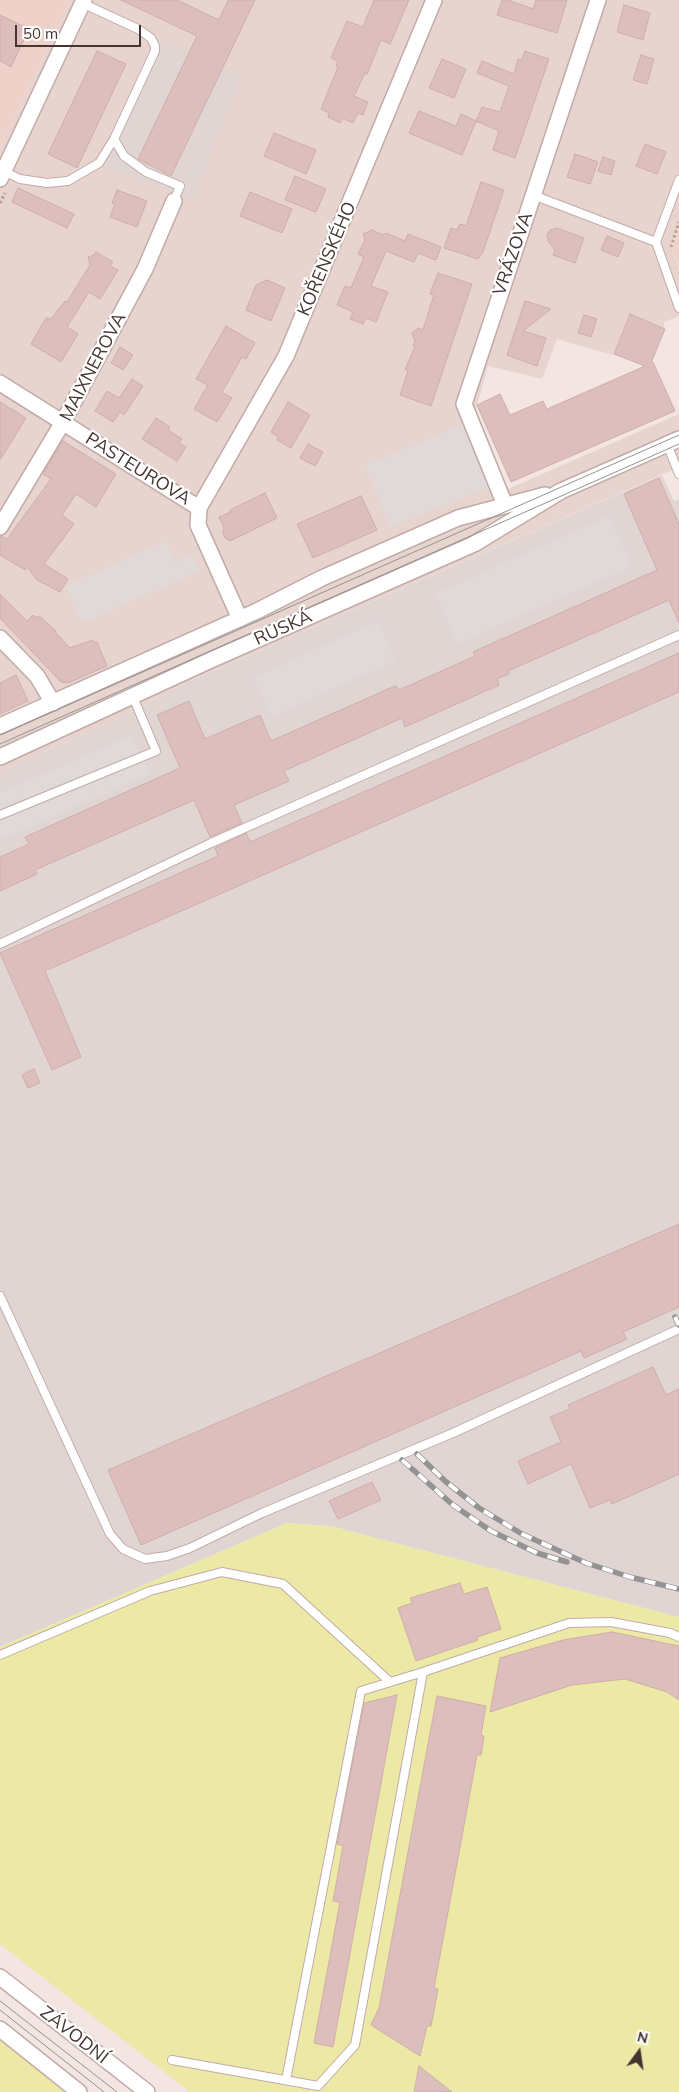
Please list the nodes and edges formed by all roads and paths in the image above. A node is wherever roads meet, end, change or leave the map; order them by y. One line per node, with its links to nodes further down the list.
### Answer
1 (434, 0): 19 (street, KOŘENSKÉHO)
2 (598, 0): 7 (street, VRÁZOVA)
3 (83, 2): 4 (lane); 5 (street)
4 (114, 140): 5 (lane); 8 (lane)
5 (2, 175)
6 (679, 180): 10 (lane)
7 (533, 195): 10 (lane); 18 (street, VRÁZOVA)
8 (174, 201): 14 (street, MAIXNEROVA)
9 (679, 222): 11 (path)
10 (656, 242): 12 (lane)
11 (670, 248)
12 (679, 308)
13 (0, 383): 14 (street, PASTEUROVA)
14 (63, 422): 19 (street, PASTEUROVA); 20 (street, MAIXNEROVA)
15 (673, 442): 16 (lane); 17 (street, RUSKÁ)
16 (679, 472)
17 (561, 490): 18 (street, RUSKÁ); 24 (street, RUSKÁ)
18 (505, 505): 21 (street, RUSKÁ)
19 (199, 508): 21 (street, PASTEUROVA)
20 (0, 527)
21 (240, 619): 25 (street, RUSKÁ)
22 (679, 635): 29 (lane)
23 (0, 638): 25 (street)
24 (133, 697): 27 (street, RUSKÁ); 28 (lane)
25 (53, 703): 26 (street, RUSKÁ)
26 (0, 726)
27 (0, 757)
28 (0, 815)
29 (0, 944)
30 (0, 1296): 31 (lane)
31 (679, 1329)
32 (679, 1637): 34 (lane)
33 (0, 1655): 35 (lane)
34 (423, 1672): 35 (lane); 41 (lane)
35 (390, 1682): 39 (lane)
36 (0, 1977): 43 (street, ZÁVODNÍ)
37 (0, 2029): 42 (street)
38 (172, 2060): 39 (lane)
39 (286, 2080): 40 (lane)
40 (305, 2088): 41 (lane)
41 (321, 2089)
42 (79, 2092)
43 (147, 2092)

